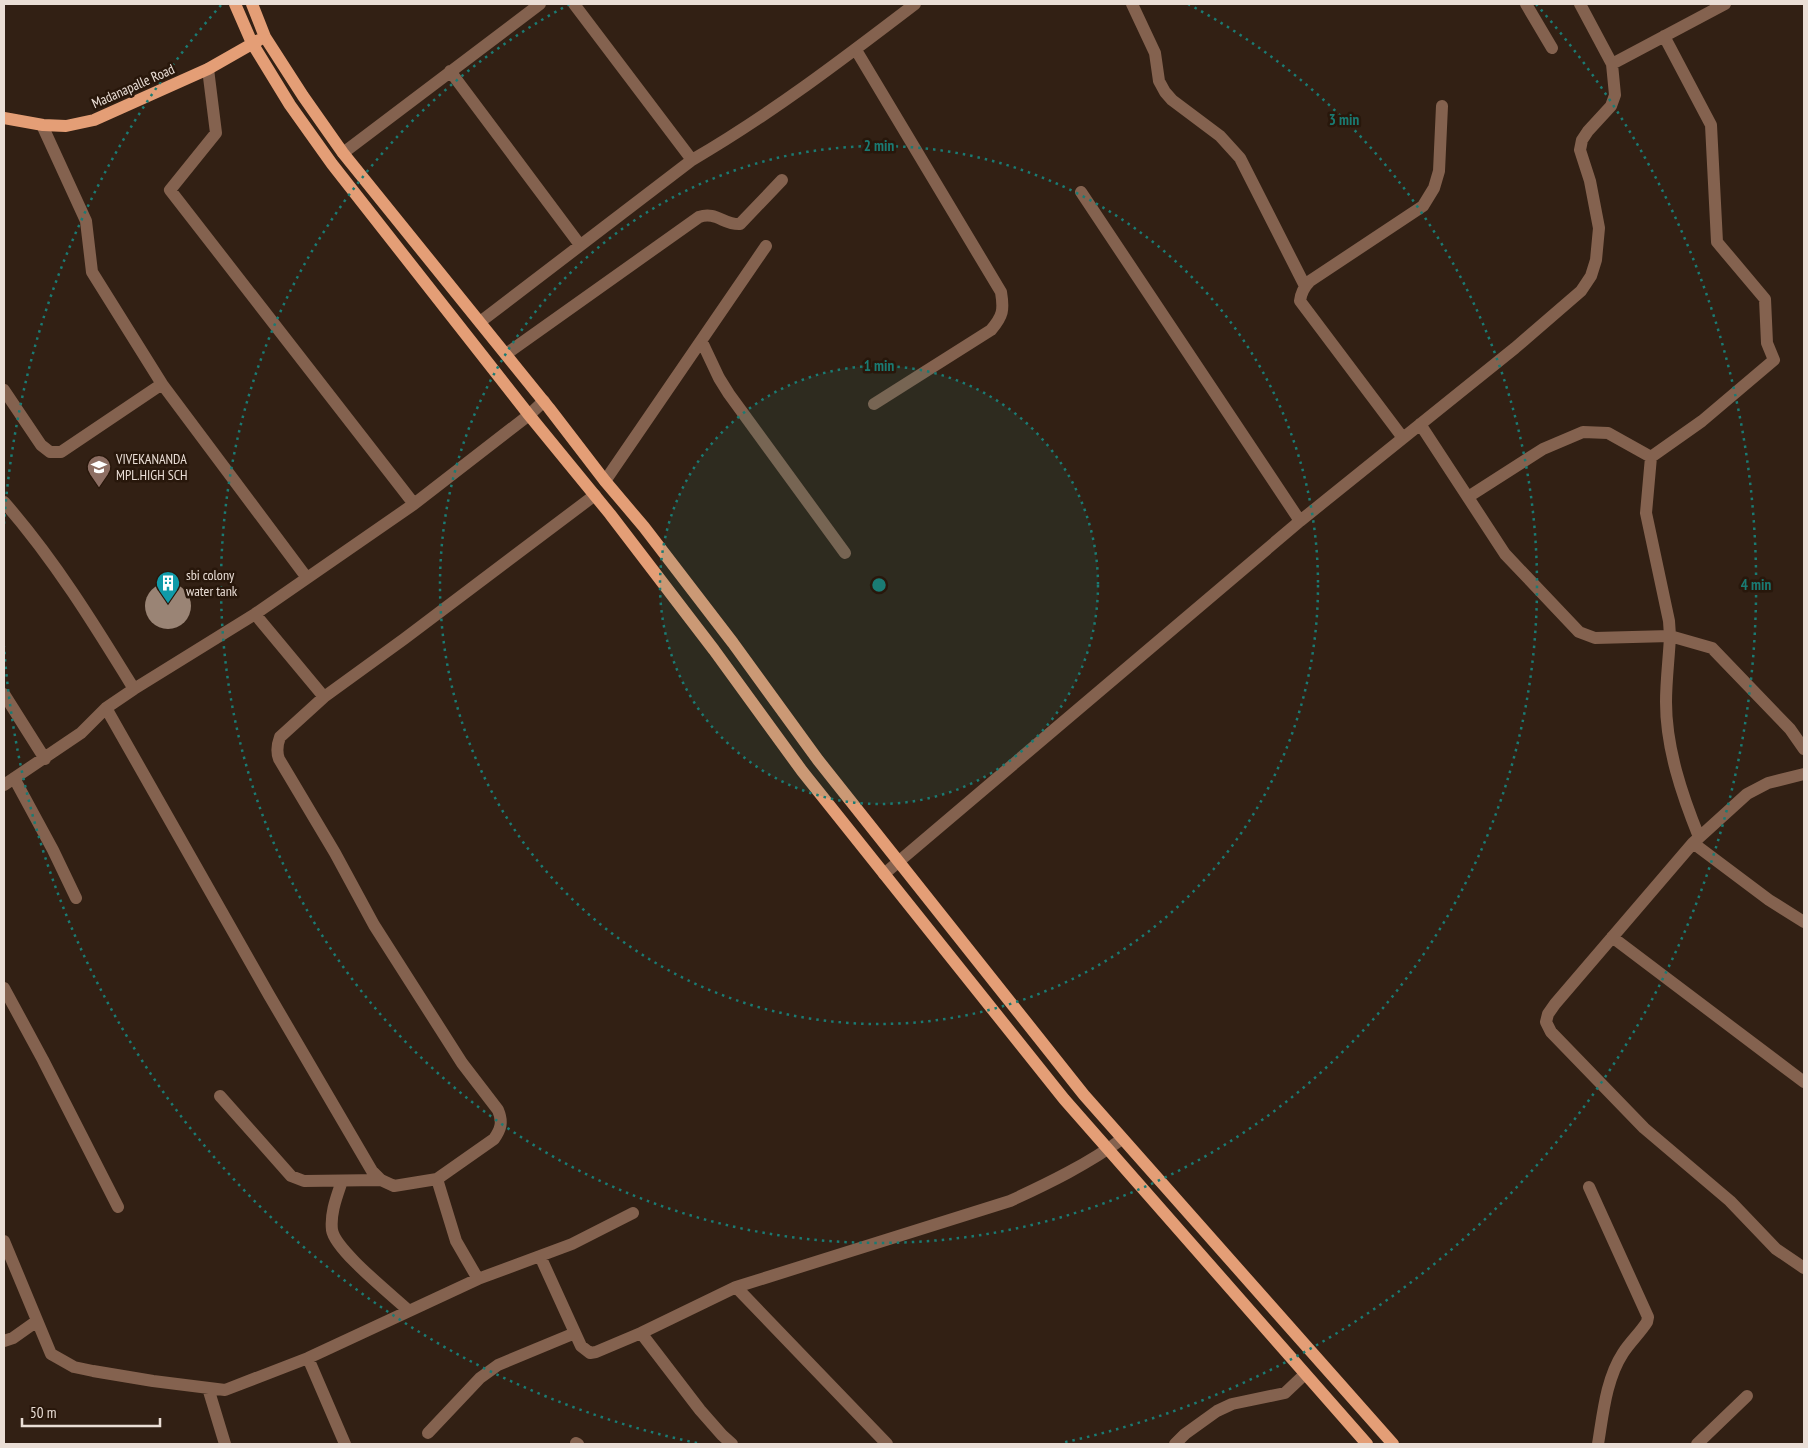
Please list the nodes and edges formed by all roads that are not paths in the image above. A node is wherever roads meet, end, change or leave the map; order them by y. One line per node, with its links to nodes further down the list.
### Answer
1 (236, 4): 12 (main road)
2 (252, 4): 11 (main road)
3 (540, 4): 17 (street)
4 (574, 4): 22 (street)
5 (915, 4): 14 (street)
6 (1132, 4): 27 (street)
7 (1526, 4): 13 (street)
8 (1580, 4): 15 (street)
9 (1725, 4): 10 (street)
10 (1664, 36): 15 (street); 38 (street)
11 (265, 37): 12 (main road, Madanapalle Road); 21 (main road)
12 (252, 43): 16 (main road, Madanapalle Road); 35 (main road)
13 (1552, 48)
14 (856, 50): 22 (street); 34 (street)
15 (1612, 64): 36 (street)
16 (208, 69): 20 (main road, Madanapalle Road); 43 (street)
17 (450, 71): 21 (street); 25 (street)
18 (1442, 106): 27 (street)
19 (4, 118): 20 (main road, Madanapalle Road)
20 (42, 125): 31 (street)
21 (342, 152): 28 (main road)
22 (692, 160): 25 (street)
23 (782, 180): 30 (street)
24 (1082, 192): 44 (street)
25 (580, 245): 28 (street)
26 (766, 246): 29 (street)
27 (1305, 286): 37 (street)
28 (480, 322): 30 (main road)
29 (702, 342): 39 (street); 45 (street)
30 (506, 354): 33 (main road)
31 (162, 384): 32 (street); 46 (street)
32 (4, 390)
33 (544, 401): 35 (street); 39 (main road)
34 (874, 404)
35 (529, 415): 40 (main road); 43 (street)
36 (1420, 424): 37 (street); 41 (street)
37 (1403, 438): 44 (street)
38 (1651, 457): 41 (street); 48 (street)
39 (605, 481): 58 (main road)
40 (595, 495): 51 (street); 59 (main road)
41 (1468, 497): 48 (street)
42 (4, 502): 49 (street)
43 (414, 504): 46 (street)
44 (1300, 521): 58 (street)
45 (845, 553)
46 (307, 578): 47 (street)
47 (255, 614): 49 (street); 51 (street)
48 (1670, 636): 53 (street); 57 (street)
49 (134, 689): 52 (street)
50 (4, 694): 54 (street)
51 (324, 697): 68 (street)
52 (106, 708): 54 (street); 69 (street)
53 (1804, 750)
54 (45, 759): 56 (street)
55 (1804, 774): 57 (street)
56 (9, 782): 60 (street)
57 (1696, 840): 61 (street); 62 (street)
58 (900, 862): 59 (street); 66 (main road)
59 (884, 874): 67 (main road)
60 (76, 898)
61 (1804, 922)
62 (1612, 937): 64 (street); 76 (street)
63 (4, 988): 72 (street)
64 (1804, 1082)
65 (220, 1096): 70 (street)
66 (1122, 1139): 67 (street); 95 (main road)
67 (1107, 1150): 78 (street); 85 (main road)
68 (437, 1179): 69 (street); 77 (street)
69 (382, 1180): 70 (street)
70 (342, 1181): 79 (street)
71 (1589, 1187): 96 (street)
72 (118, 1207)
73 (633, 1213): 75 (street)
74 (4, 1241): 80 (street)
75 (540, 1256): 77 (street); 81 (street)
76 (1804, 1268)
77 (478, 1280): 79 (street)
78 (736, 1287): 82 (street); 92 (street)
79 (409, 1311): 84 (street)
80 (37, 1322): 83 (street); 86 (street)
81 (575, 1333): 82 (street); 88 (street)
82 (641, 1333): 91 (street)
83 (4, 1341)
84 (308, 1358): 86 (street); 90 (street)
85 (1305, 1374): 93 (street); 94 (main road)
86 (208, 1388): 89 (street)
87 (1747, 1396): 97 (street)
88 (428, 1433)
89 (224, 1444)
90 (344, 1444)
91 (732, 1444)
92 (887, 1444)
93 (1175, 1444)
94 (1367, 1444)
95 (1393, 1444)
96 (1598, 1444)
97 (1697, 1444)

